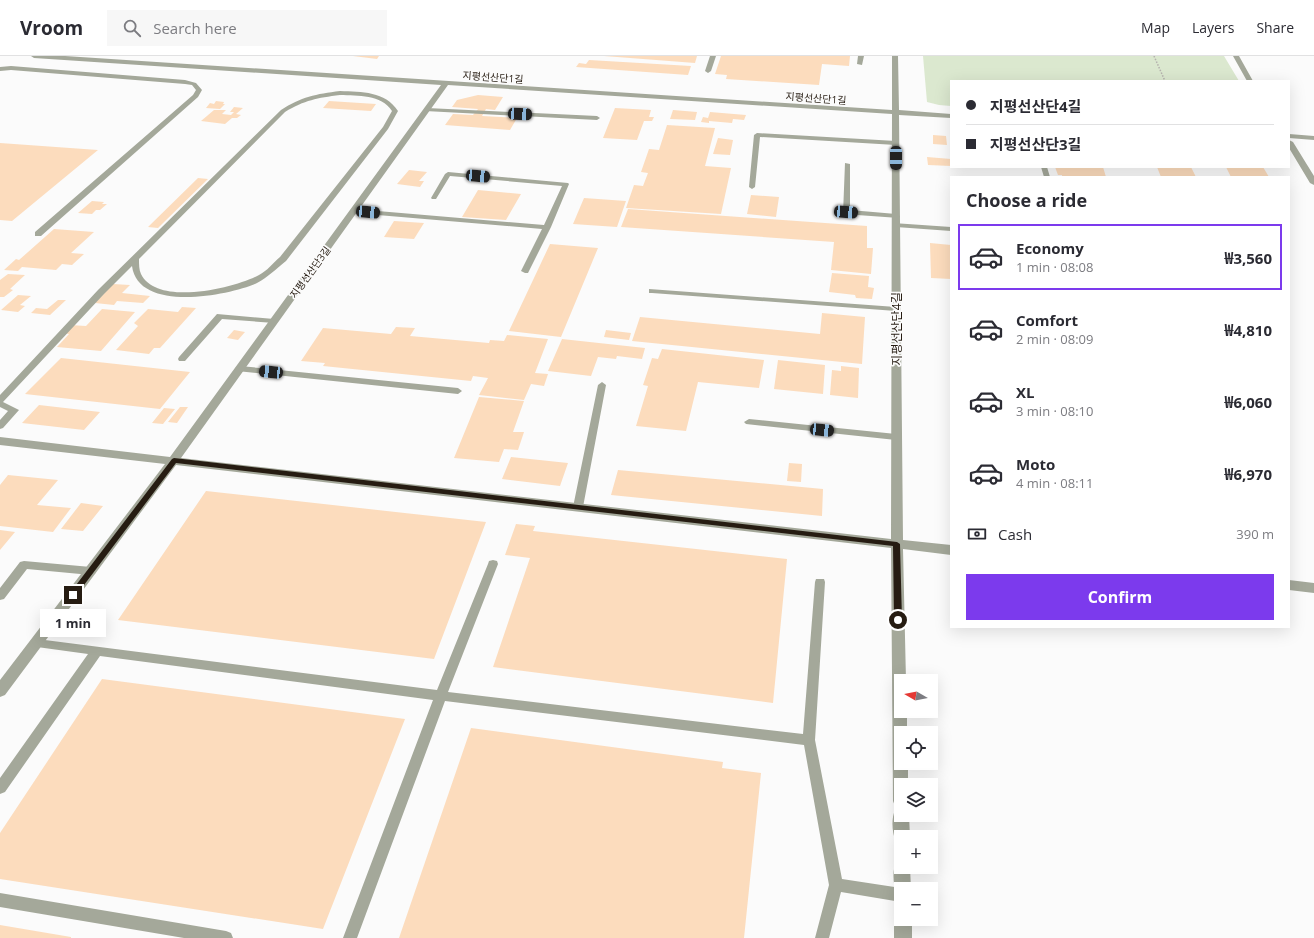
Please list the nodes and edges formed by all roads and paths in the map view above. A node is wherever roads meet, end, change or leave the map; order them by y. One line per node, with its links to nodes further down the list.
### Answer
1 (34, 56): 12 (street, 지평선산단1길)
2 (713, 56): 9 (lane)
3 (861, 56): 7 (lane)
4 (896, 56): 14 (street, 지평선산단4길)
5 (1154, 56): 10 (path)
6 (1236, 56): 11 (street)
7 (860, 64)
8 (0, 69): 29 (lane)
9 (708, 71)
10 (1165, 80)
11 (1249, 80)
12 (445, 84): 13 (street, 지평선산단3길); 14 (street, 지평선산단1길)
13 (427, 110): 16 (lane); 25 (street, 지평선산단3길)
14 (895, 113): 15 (street, 지평선산단1길); 19 (street, 지평선산단4길)
15 (950, 116)
16 (597, 118)
17 (1290, 136): 18 (street)
18 (1314, 138)
19 (896, 143): 23 (lane); 26 (street, 지평선산단4길)
20 (1290, 144): 22 (street)
21 (847, 164): 26 (lane)
22 (1314, 183)
23 (752, 187)
24 (434, 198): 27 (lane)
25 (354, 211): 27 (lane); 34 (street, 지평선산단3길)
26 (896, 221): 28 (lane); 33 (street, 지평선산단4길)
27 (547, 227): 31 (lane)
28 (950, 229)
29 (38, 234)
30 (134, 260): 30 (lane); 39 (lane)
31 (525, 271)
32 (652, 291): 33 (lane)
33 (896, 309): 43 (street, 지평선산단4길)
34 (274, 321): 35 (lane); 36 (street, 지평선산단3길)
35 (182, 359)
36 (240, 369): 38 (lane); 45 (street, 지평선산단3길)
37 (602, 385): 46 (lane)
38 (458, 391)
39 (0, 400)
40 (0, 404): 42 (lane)
41 (749, 422): 43 (lane)
42 (0, 426)
43 (896, 437): 47 (street, 지평선산단4길)
44 (0, 440): 45 (street)
45 (174, 460): 46 (street); 50 (street, 지평선산단3길)
46 (578, 507): 47 (street)
47 (897, 544): 48 (street); 60 (street, 지평선산단4길)
48 (950, 550)
49 (493, 564): 58 (lane)
50 (91, 571): 54 (lane); 55 (street, 지평선산단3길)
51 (820, 582): 59 (lane)
52 (1290, 585): 53 (street)
53 (1314, 588)
54 (0, 596)
55 (37, 643): 56 (lane); 57 (street, 지평선산단3길)
56 (97, 651): 58 (lane); 61 (lane)
57 (0, 691)
58 (441, 695): 59 (lane); 67 (lane)
59 (809, 740): 62 (lane)
60 (901, 778)
61 (0, 788)
62 (836, 885): 63 (lane); 68 (lane)
63 (894, 894)
64 (0, 900): 66 (lane)
65 (903, 926): 69 (street)
66 (226, 938)
67 (350, 938)
68 (822, 938)
69 (903, 938)

